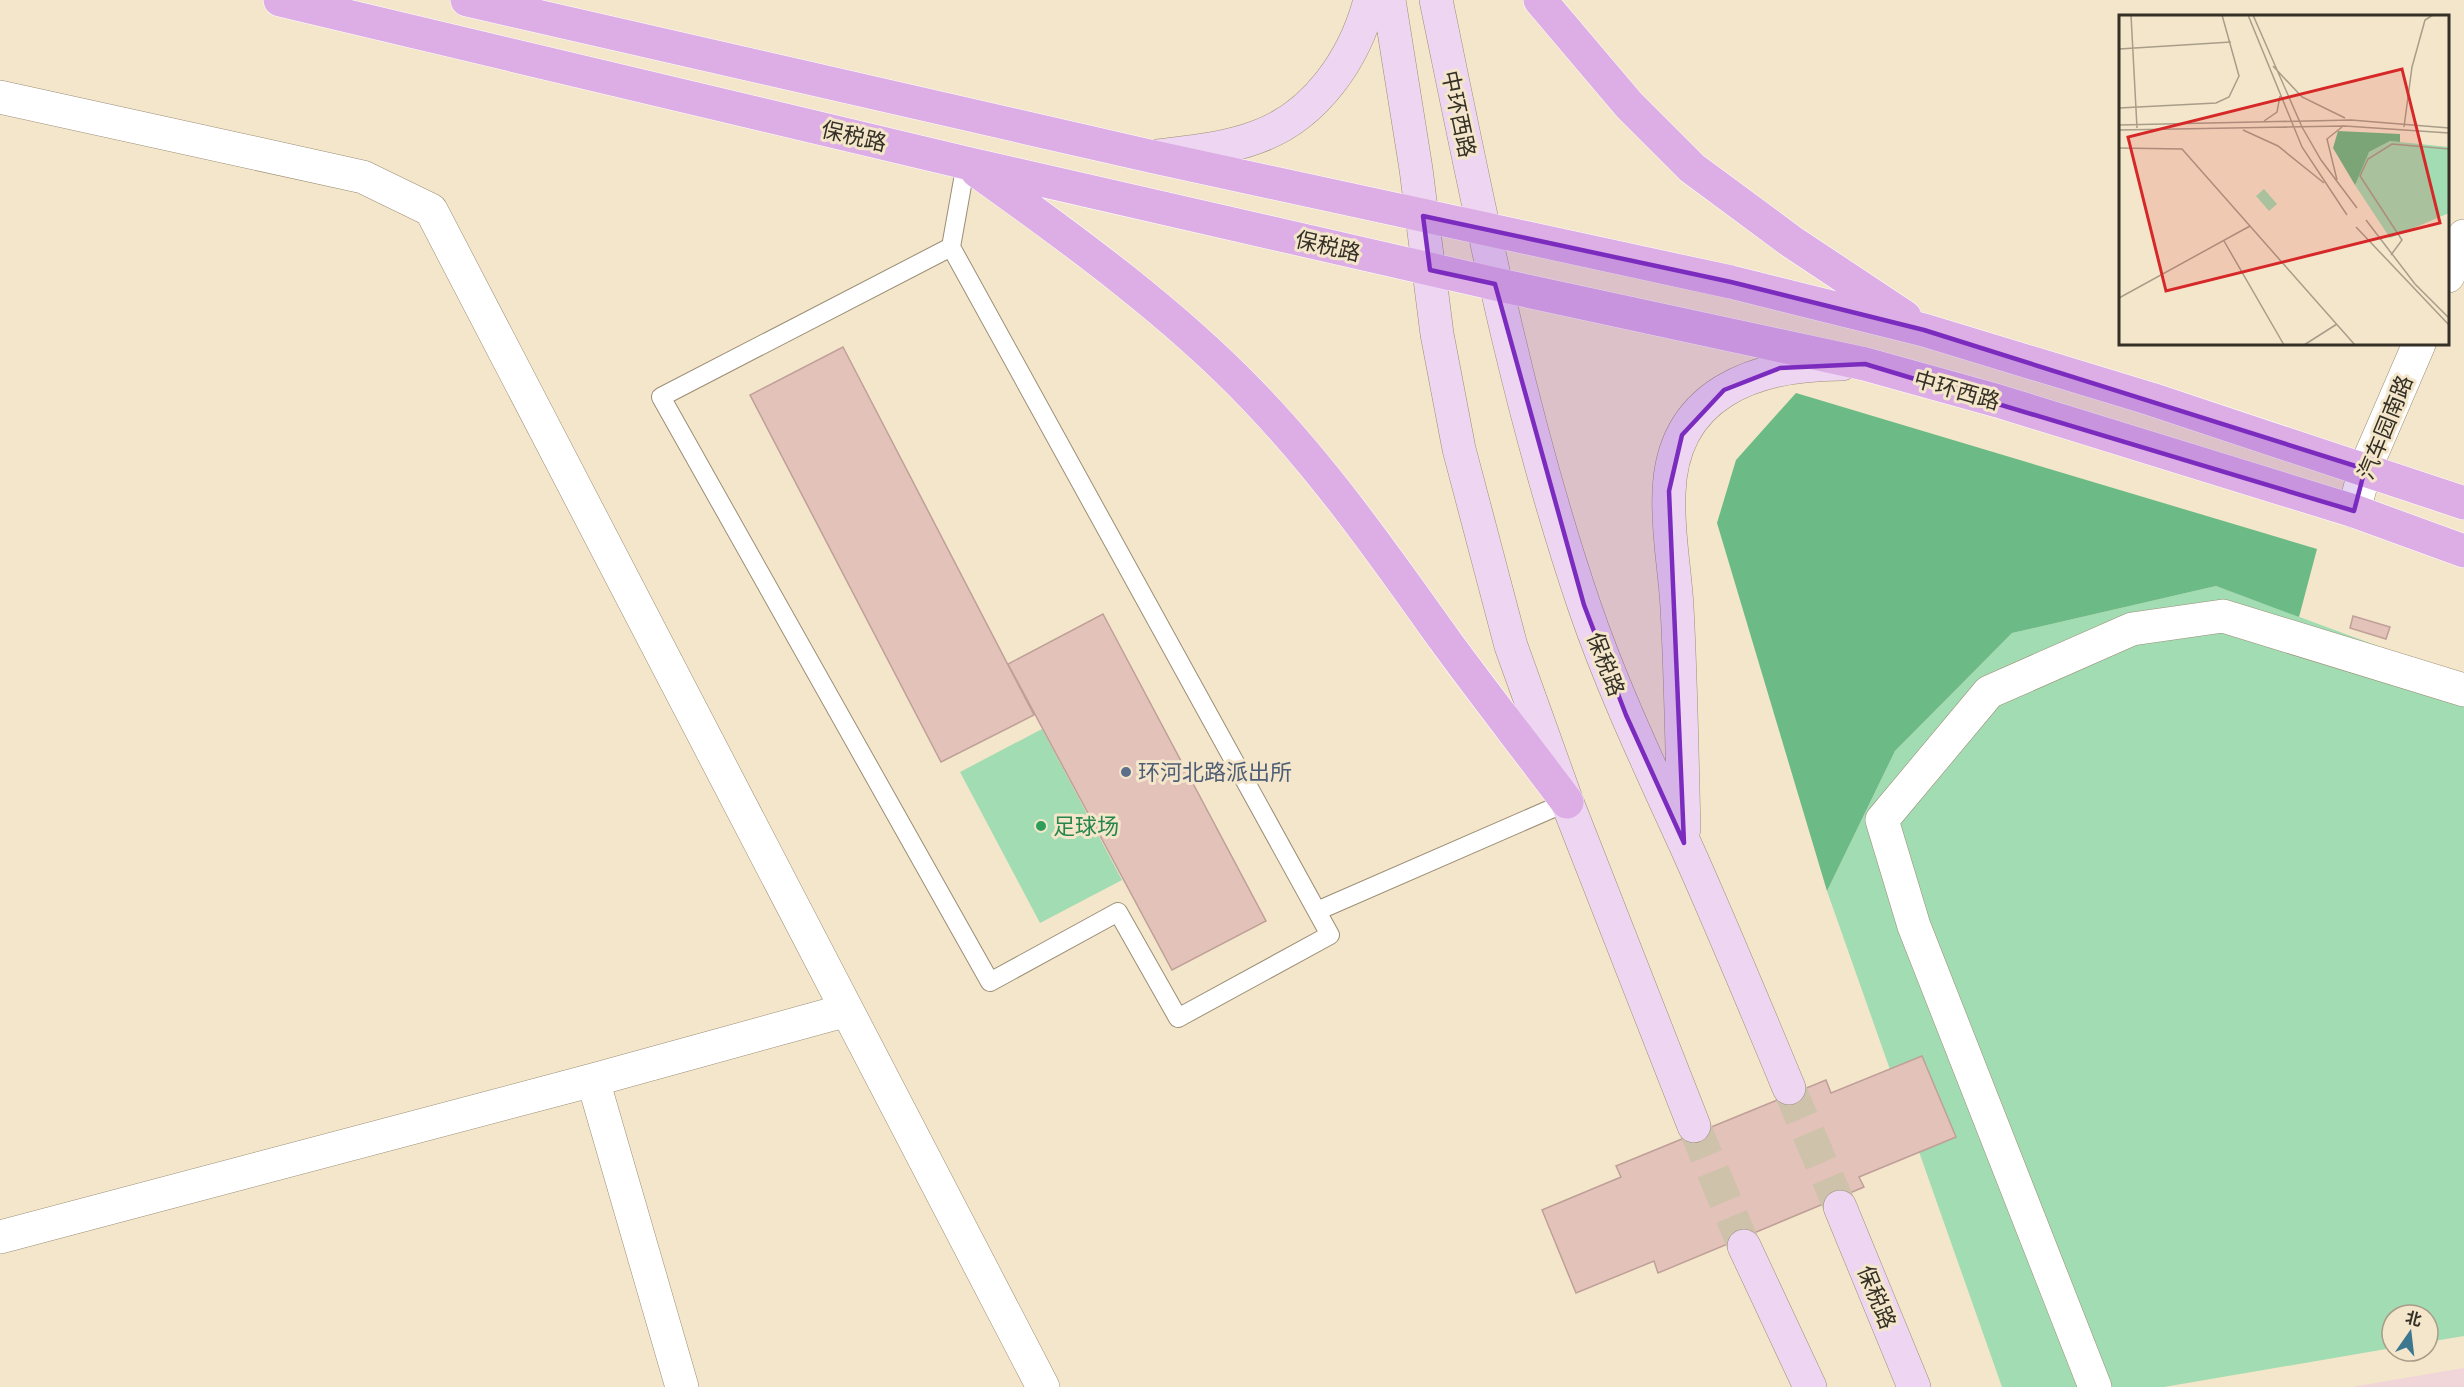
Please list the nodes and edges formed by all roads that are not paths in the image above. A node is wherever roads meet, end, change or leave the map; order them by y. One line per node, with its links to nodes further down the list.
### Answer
1 (280, 0): 9 (main road, 保税路)
2 (467, 0): 8 (main road, 保税路)
3 (1370, 0): 8 (street)
4 (1389, 0): 10 (street)
5 (1436, 0): 11 (street, 中环西路)
6 (1540, 0): 17 (main road)
7 (0, 97): 28 (street)
8 (1154, 157): 10 (main road, 保税路)
9 (966, 163): 13 (lane); 14 (main road, 保税路); 25 (main road)
10 (1423, 216): 11 (main road); 14 (street)
11 (1483, 229): 16 (street, 中环西路); 17 (main road)
12 (2464, 236): 15 (street)
13 (951, 247): 27 (lane); 27 (lane)
14 (1430, 270): 16 (main road, 保税路); 25 (street)
15 (2449, 274)
16 (1495, 285): 19 (main road, 中环西路); 26 (street, 保税路)
17 (1924, 330): 20 (main road)
18 (2419, 345): 20 (street, 汽车园南路)
19 (1865, 364): 22 (main road, 中环西路); 26 (street)
20 (2365, 469): 21 (main road); 22 (street, 汽车园南路)
21 (2464, 503)
22 (2354, 511): 23 (main road, 中环西路)
23 (2464, 551)
24 (2464, 690): 39 (street)
25 (1567, 802): 27 (lane); 31 (street)
26 (1684, 843): 30 (street, 保税路)
27 (1317, 911)
28 (847, 1010): 29 (street); 36 (street)
29 (593, 1080): 33 (street); 35 (street)
30 (1790, 1088)
31 (1694, 1126)
32 (1840, 1207): 38 (street, 保税路)
33 (0, 1237)
34 (1744, 1246): 37 (street)
35 (682, 1387)
36 (1043, 1387)
37 (1810, 1387)
38 (1914, 1387)
39 (2095, 1387)

